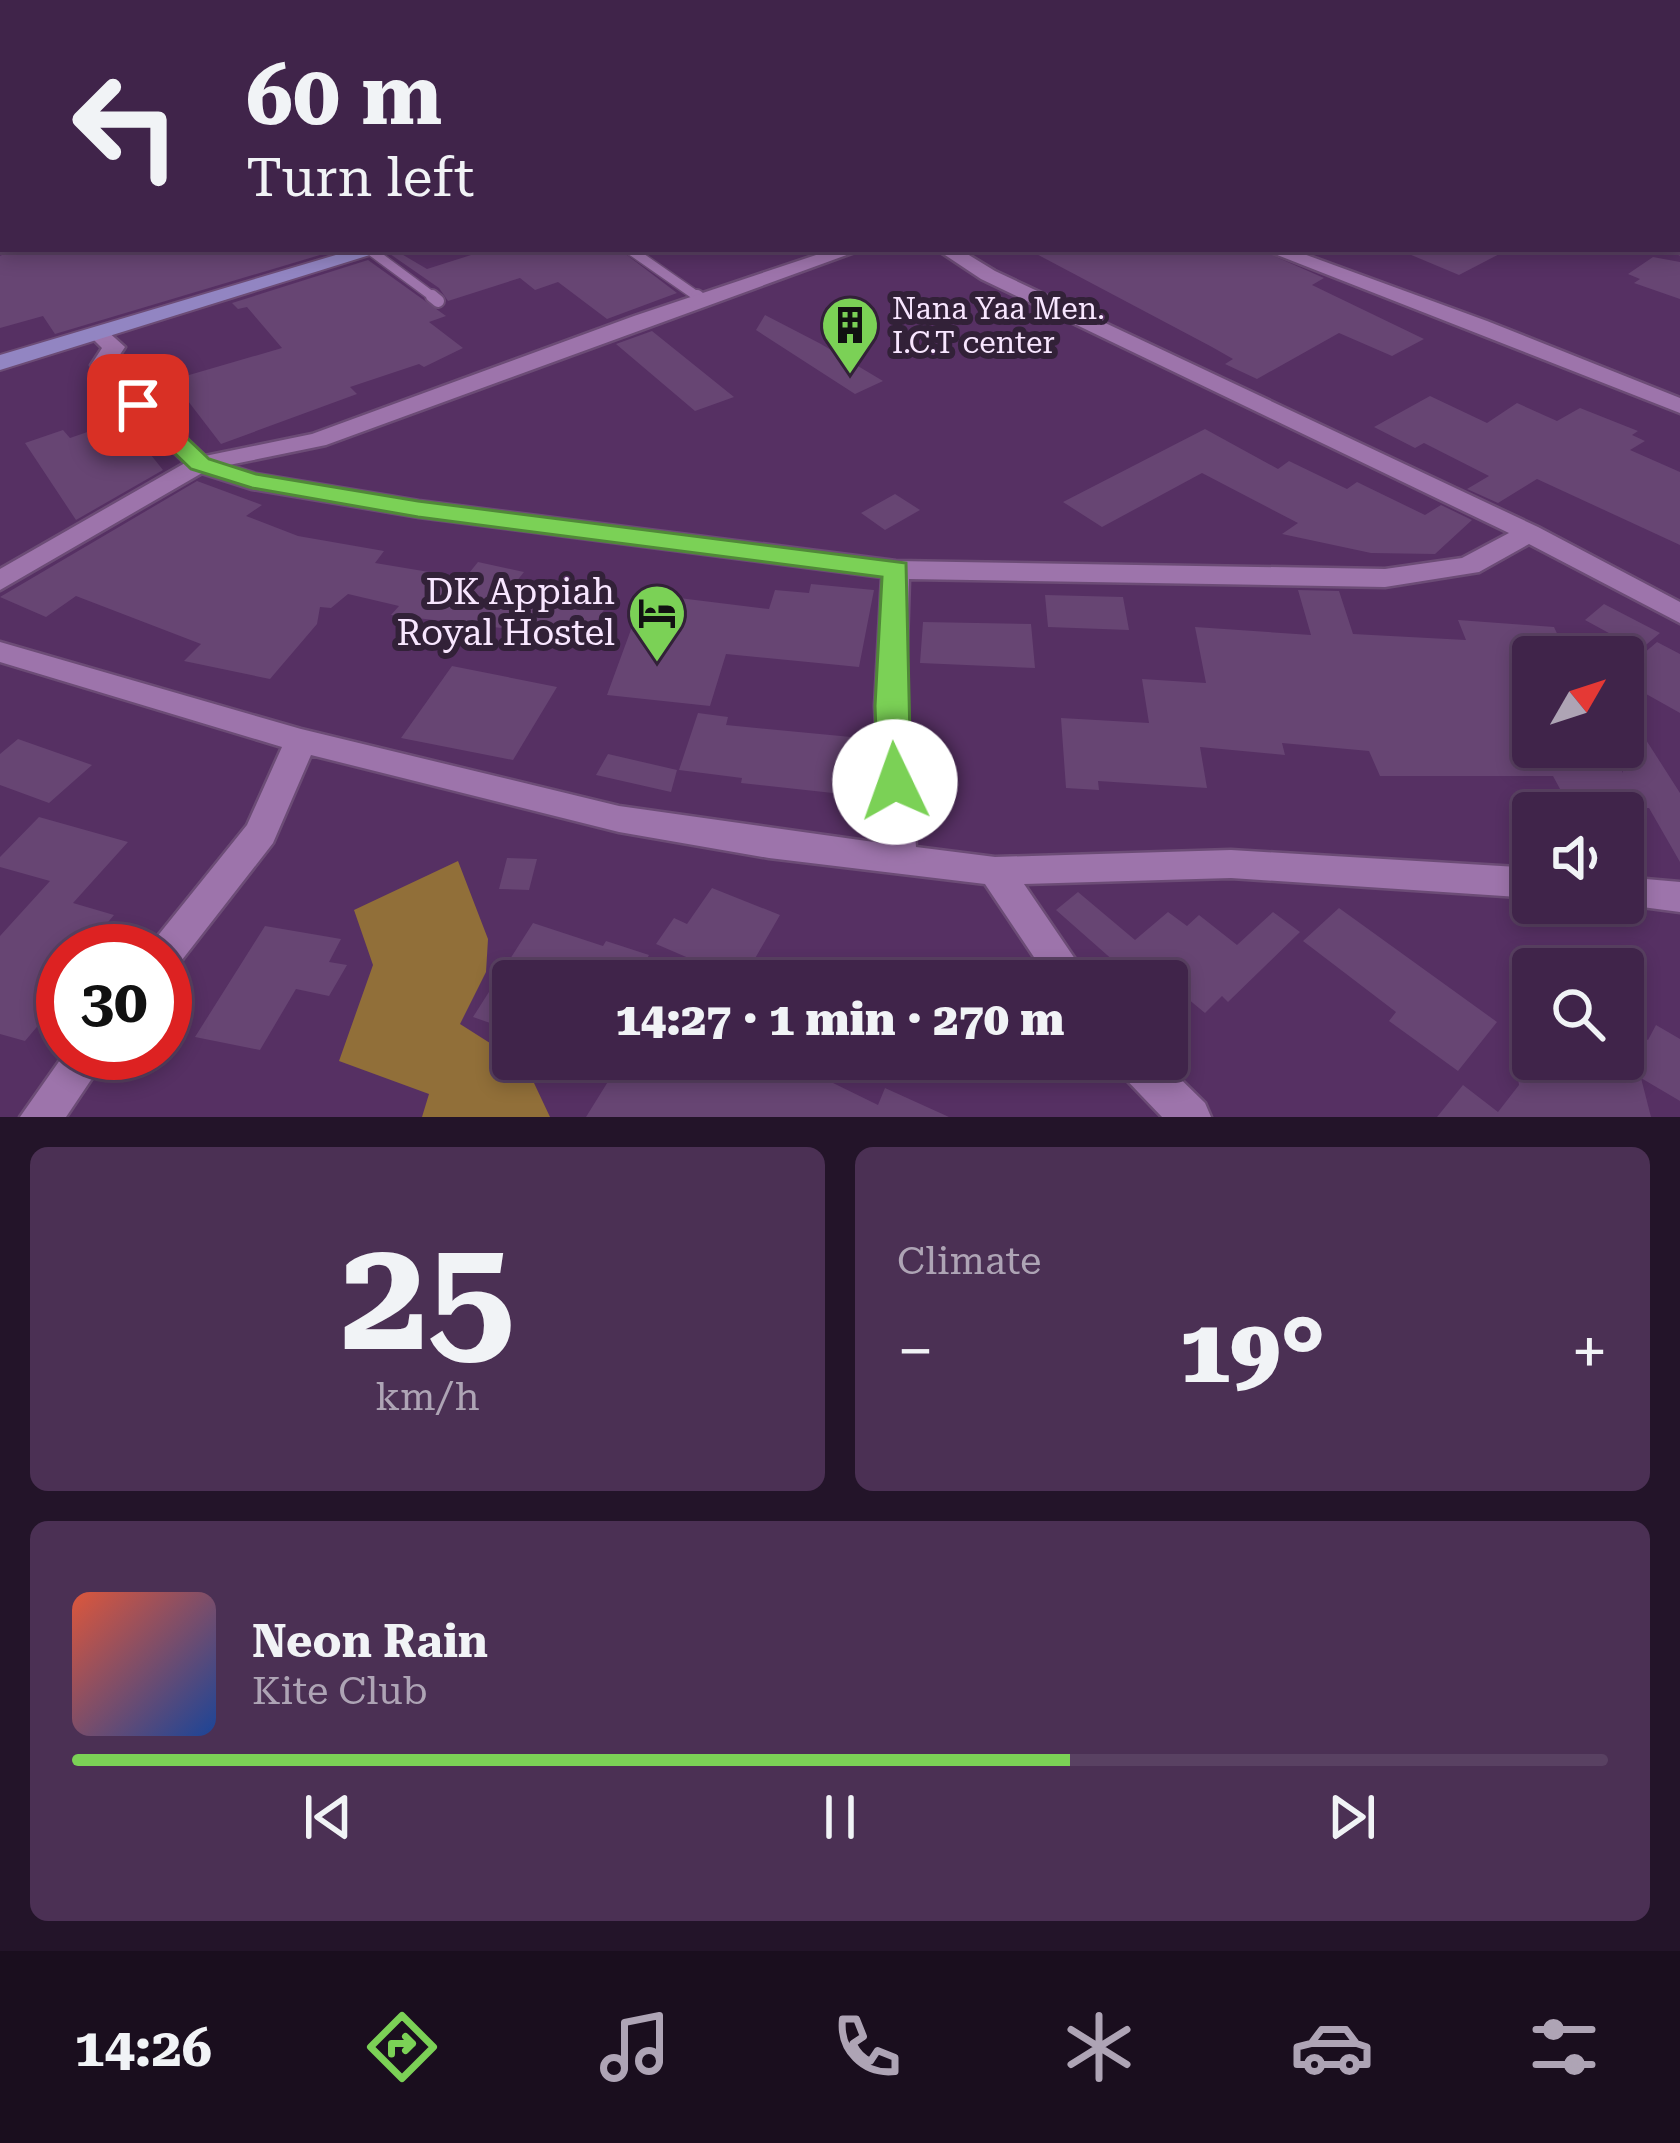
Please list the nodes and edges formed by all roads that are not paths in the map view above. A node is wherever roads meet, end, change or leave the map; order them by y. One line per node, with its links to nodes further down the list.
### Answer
1 (367, 252): 9 (street)
2 (377, 252): 8 (lane)
3 (632, 252): 7 (lane)
4 (844, 252): 7 (street)
5 (951, 252): 13 (street)
6 (1280, 252): 11 (street)
7 (702, 300): 12 (street)
8 (438, 301)
9 (99, 334): 10 (street); 12 (street)
10 (0, 363)
11 (1680, 406)
12 (200, 464): 14 (street); 15 (street)
13 (1529, 533): 14 (street); 16 (street)
14 (896, 570): 19 (street)
15 (0, 581)
16 (1680, 614)
17 (0, 652): 18 (street)
18 (301, 741): 19 (street); 24 (street)
19 (899, 859): 20 (street)
20 (995, 871): 21 (street); 25 (street)
21 (1512, 883)
22 (1644, 894): 23 (street)
23 (1680, 897)
24 (189, 924)
25 (1056, 960)
26 (69, 1080): 28 (street)
27 (1154, 1080): 29 (street)
28 (41, 1117)
29 (1190, 1117)

